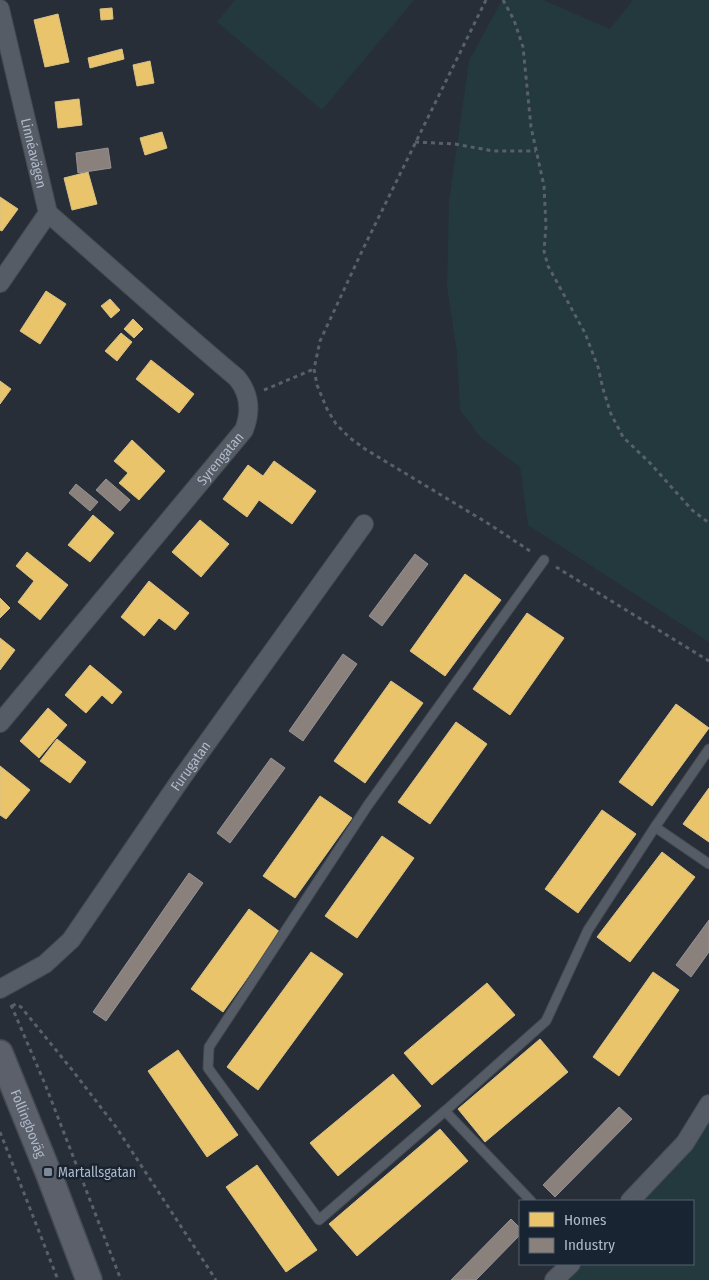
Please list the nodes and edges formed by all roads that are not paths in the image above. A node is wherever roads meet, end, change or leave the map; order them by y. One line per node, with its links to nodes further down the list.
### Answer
1 (0, 9): 2 (street, Linnéavägen)
2 (48, 213): 3 (street); 6 (street, Syrengatan)
3 (0, 282)
4 (364, 524): 10 (street, Furugatan)
5 (544, 560): 13 (lane)
6 (0, 723)
7 (709, 749): 8 (lane)
8 (655, 827): 9 (lane); 13 (lane)
9 (709, 864)
10 (1, 988)
11 (0, 1053): 17 (main road, Follingboväg)
12 (709, 1104): 15 (street)
13 (445, 1111): 14 (lane)
14 (530, 1200)
15 (631, 1200)
16 (570, 1265): 18 (street)
17 (89, 1280)
18 (554, 1280)

